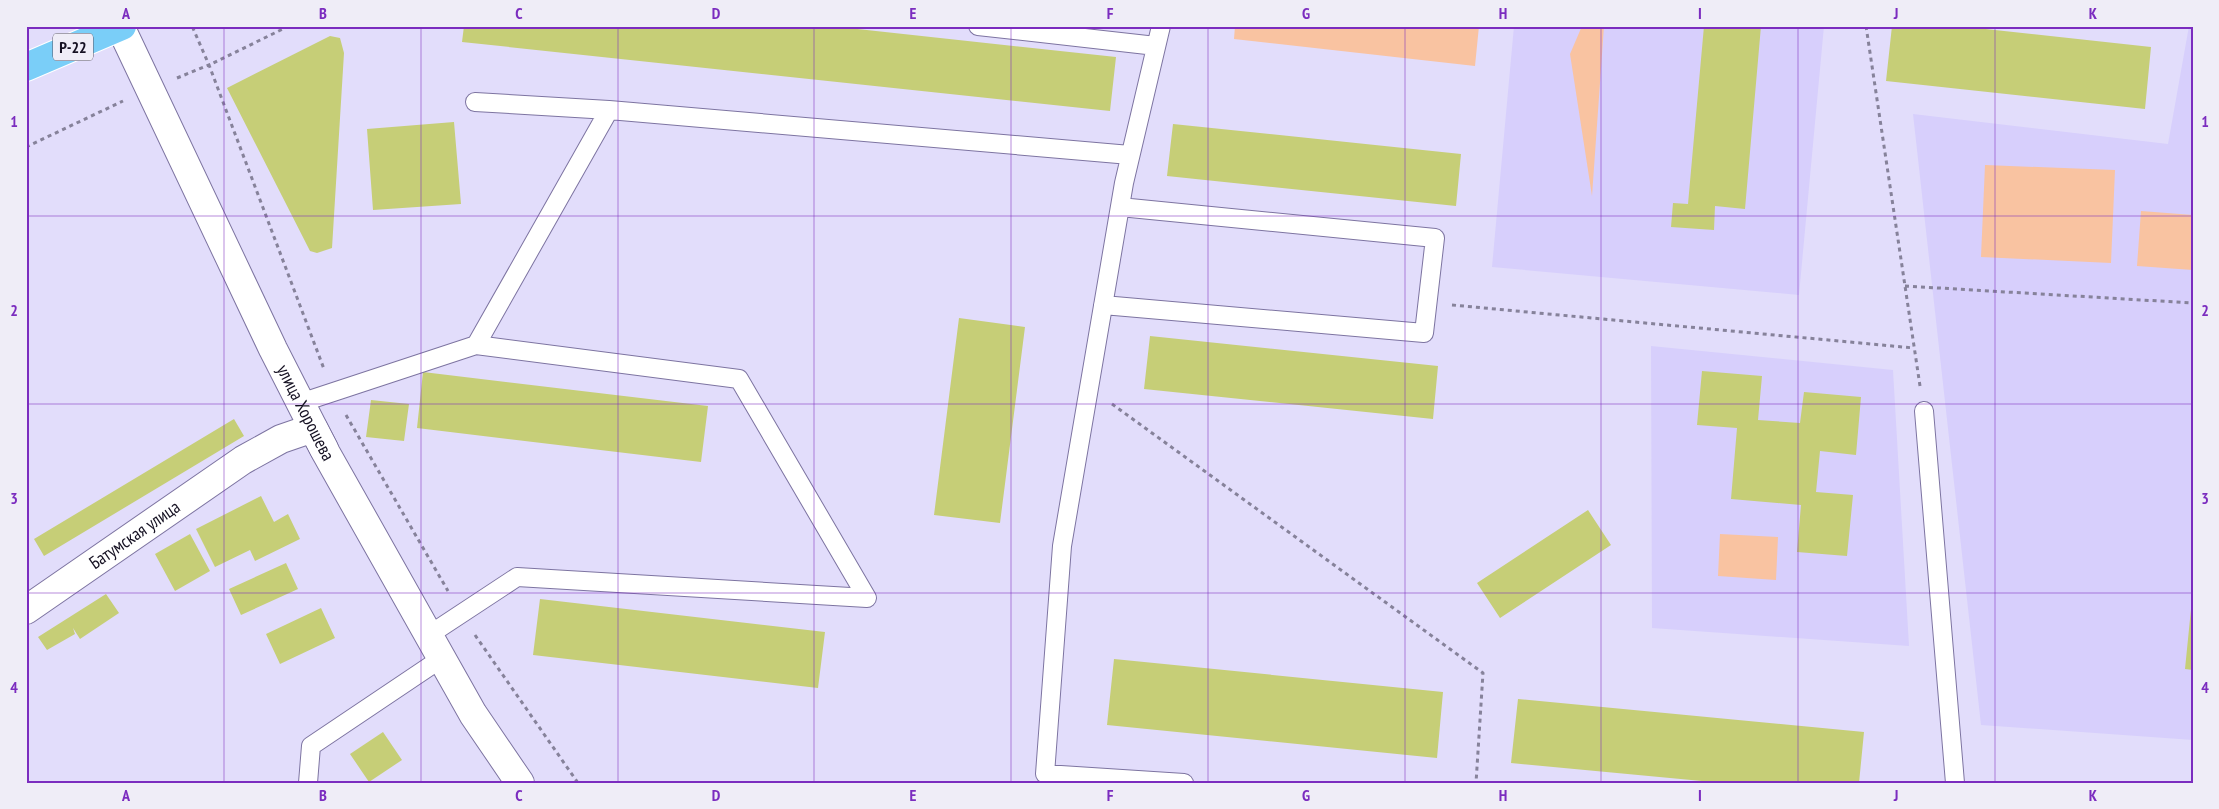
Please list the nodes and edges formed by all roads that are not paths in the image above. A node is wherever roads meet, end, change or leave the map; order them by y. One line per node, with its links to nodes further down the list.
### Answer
1 (121, 26): 5 (highway, Р-22); 12 (main road, улица Хорошева)
2 (978, 26): 4 (lane)
3 (1161, 26): 4 (lane)
4 (1156, 46): 8 (lane)
5 (26, 67)
6 (475, 102): 7 (lane)
7 (610, 110): 8 (lane); 11 (lane)
8 (1130, 155): 9 (lane)
9 (1120, 207): 10 (lane); 10 (lane)
10 (1103, 305): 17 (lane)
11 (476, 345): 12 (lane); 16 (lane)
12 (300, 403): 14 (main road, улица Хорошева)
13 (1924, 411): 21 (lane)
14 (326, 453): 15 (main road, Батумская улица); 16 (main road, улица Хорошева)
15 (26, 610)
16 (435, 646): 18 (lane); 19 (main road, улица Хорошева)
17 (1044, 778): 20 (lane)
18 (308, 783)
19 (520, 783)
20 (1184, 783)
21 (1955, 783)

